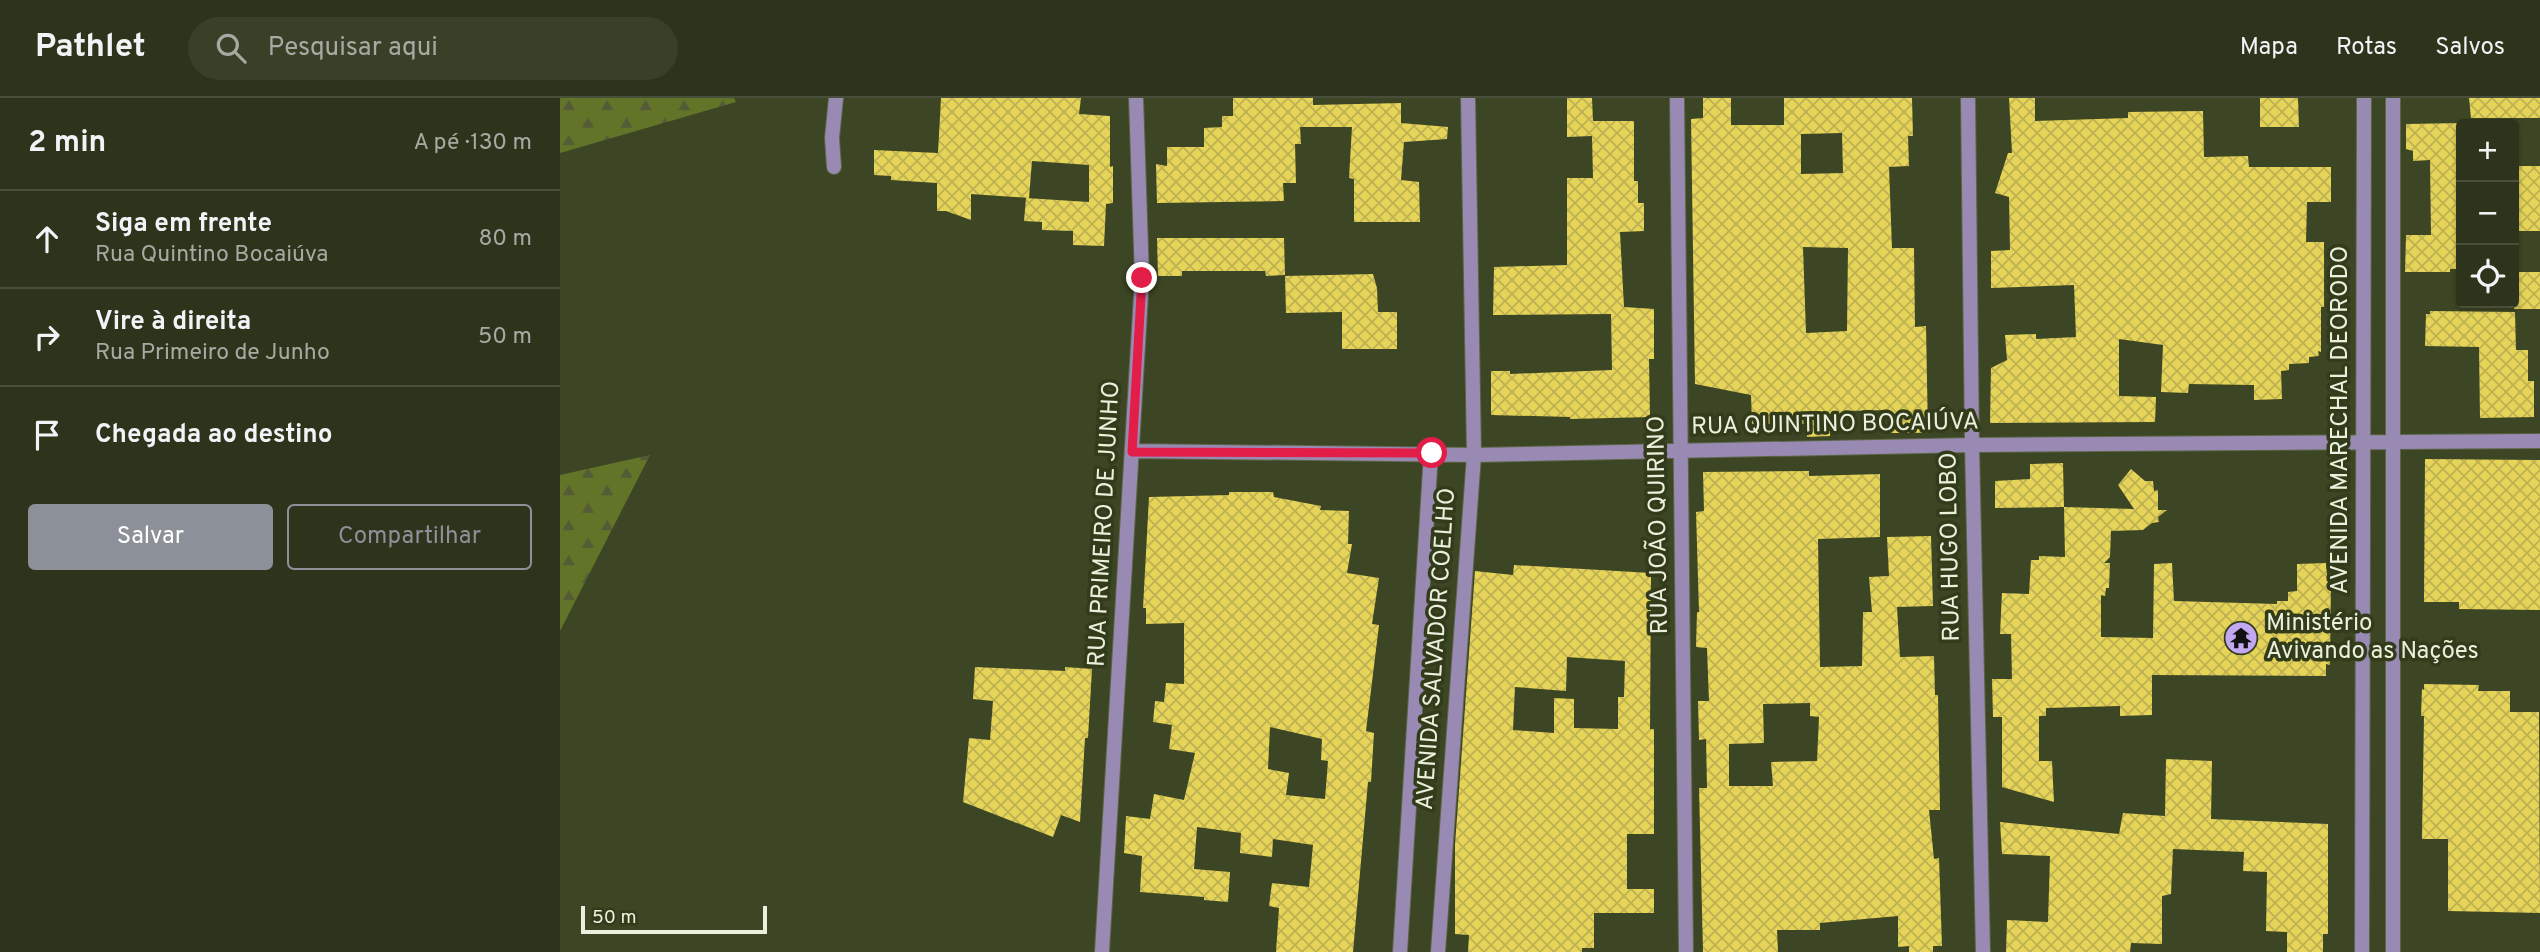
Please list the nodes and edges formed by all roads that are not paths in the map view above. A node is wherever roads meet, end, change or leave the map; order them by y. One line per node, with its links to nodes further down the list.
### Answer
1 (836, 98): 8 (street)
2 (1136, 98): 14 (street, RUA PRIMEIRO DE JUNHO)
3 (1468, 98): 16 (street, AVENIDA SALVADOR COELHO)
4 (1677, 98): 13 (street, RUA JOÃO QUIRINO)
5 (1968, 98): 12 (street, RUA HUGO LOBO)
6 (2364, 98): 10 (street, AVENIDA MARECHAL DEORODO)
7 (2393, 98): 11 (street)
8 (834, 167)
9 (2540, 441): 11 (street, RUA QUINTINO BOCAIÚVA)
10 (2364, 442): 11 (street, RUA QUINTINO BOCAIÚVA); 12 (street, RUA QUINTINO BOCAIÚVA); 22 (street, AVENIDA MARECHAL DEORODO)
11 (2393, 442): 23 (street)
12 (1972, 445): 13 (street, RUA QUINTINO BOCAIÚVA); 21 (street, RUA HUGO LOBO)
13 (1681, 450): 16 (street, RUA QUINTINO BOCAIÚVA); 20 (street, RUA JOÃO QUIRINO)
14 (1132, 452): 15 (street, RUA QUINTINO BOCAIÚVA); 17 (street, RUA PRIMEIRO DE JUNHO)
15 (1432, 453): 16 (street, RUA QUINTINO BOCAIÚVA); 18 (street, AVENIDA SALVADOR COELHO)
16 (1474, 455): 19 (street, AVENIDA SALVADOR COELHO)
17 (1102, 952)
18 (1400, 952)
19 (1438, 952)
20 (1686, 952)
21 (1983, 952)
22 (2362, 952)
23 (2393, 952)

